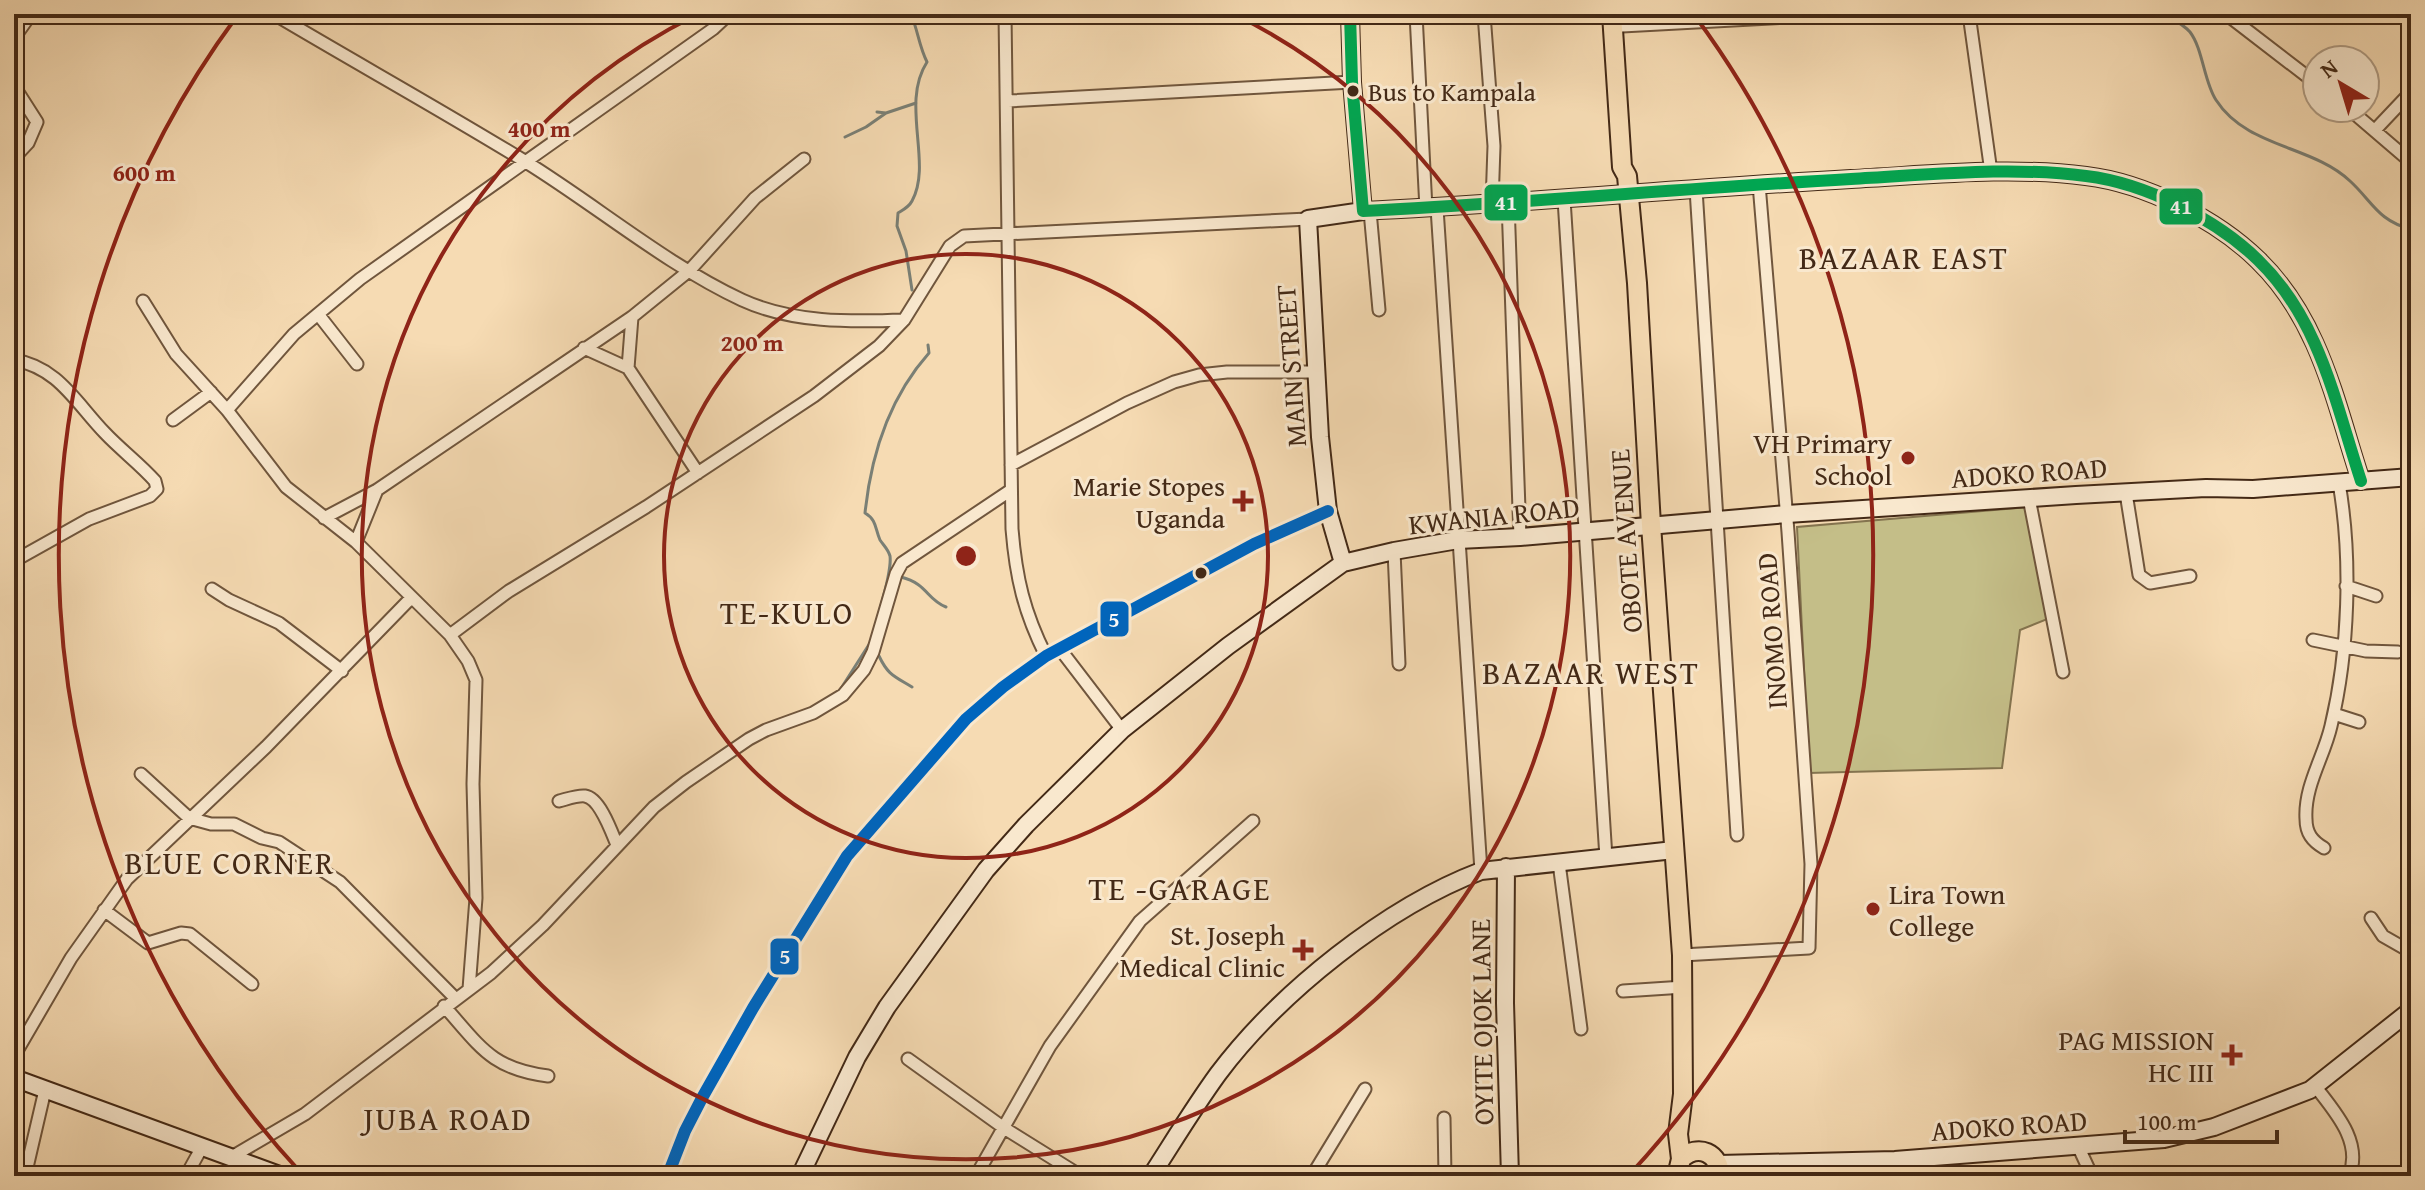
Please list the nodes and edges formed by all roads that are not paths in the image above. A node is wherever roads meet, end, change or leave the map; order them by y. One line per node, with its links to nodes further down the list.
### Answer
1 (31, 14): 12 (street)
2 (274, 14): 23 (street)
3 (729, 14): 23 (street)
4 (1005, 14): 17 (street)
5 (1350, 14): 14 (street)
6 (1416, 14): 30 (street)
7 (1484, 14): 29 (street)
8 (1844, 14): 11 (street)
9 (1969, 14): 24 (street)
10 (2226, 14): 13 (street)
11 (1619, 18): 27 (main road, OBOTE AVENUE)
12 (14, 38)
13 (2301, 72)
14 (1352, 82): 17 (street); 31 (street)
15 (14, 86): 20 (street)
16 (2411, 92): 19 (street)
17 (1008, 101): 33 (street)
18 (2369, 124): 19 (street)
19 (2376, 129): 22 (street)
20 (14, 158)
21 (804, 159): 34 (street)
22 (2411, 162)
23 (527, 163): 34 (street); 37 (street)
24 (1991, 172): 25 (street); 51 (street)
25 (1759, 184): 26 (street); 58 (street, INOMO ROAD)
26 (1696, 189): 27 (street); 60 (street)
27 (1629, 195): 28 (street); 61 (main road, OBOTE AVENUE)
28 (1564, 199): 29 (street); 62 (street)
29 (1500, 204): 30 (street); 63 (street)
30 (1432, 208): 31 (street); 64 (street)
31 (1366, 211): 32 (street); 36 (street)
32 (1308, 219): 33 (street); 44 (street, MAIN STREET)
33 (1009, 236): 39 (street); 48 (street)
34 (690, 270): 38 (street); 39 (street)
35 (143, 301): 45 (street)
36 (1379, 310)
37 (318, 314): 42 (street); 46 (street)
38 (632, 317): 40 (street); 43 (street)
39 (904, 320): 49 (street)
40 (584, 348): 43 (street); 53 (street)
41 (14, 360): 67 (street)
42 (357, 364)
43 (628, 368): 49 (street)
44 (1316, 372): 48 (street); 57 (street, MAIN STREET)
45 (211, 392): 46 (street); 47 (street)
46 (227, 410): 59 (street)
47 (173, 420)
48 (1011, 465): 54 (street)
49 (698, 473): 74 (street)
50 (2411, 477): 51 (street, ADOKO ROAD)
51 (2361, 481): 52 (street, ADOKO ROAD)
52 (2339, 483): 55 (street, ADOKO ROAD); 70 (street)
53 (377, 490): 59 (street); 65 (street)
54 (1011, 490): 79 (street); 91 (street)
55 (2126, 493): 56 (street, ADOKO ROAD); 69 (street)
56 (2029, 498): 58 (street, ADOKO ROAD); 82 (street)
57 (1328, 511): 68 (street, MAIN STREET); 77 (street)
58 (1787, 514): 60 (street, ADOKO ROAD); 101 (street, INOMO ROAD)
59 (324, 518): 65 (street)
60 (1717, 520): 61 (street, ADOKO ROAD); 90 (street)
61 (1651, 525): 62 (street, KWANIA ROAD); 93 (main road, OBOTE AVENUE)
62 (1585, 532): 63 (street, KWANIA ROAD); 94 (street)
63 (1520, 537): 64 (street, KWANIA ROAD)
64 (1458, 540): 66 (street, KWANIA ROAD); 97 (street)
65 (356, 542): 73 (street)
66 (1394, 551): 68 (street, KWANIA ROAD); 80 (street)
67 (14, 561)
68 (1343, 563): 85 (street)
69 (2190, 576)
70 (2346, 586): 72 (street); 76 (street)
71 (212, 589): 81 (street)
72 (2376, 596)
73 (411, 598): 74 (street); 81 (street)
74 (450, 635): 104 (street)
75 (2313, 640): 76 (street)
76 (2342, 647): 78 (street); 83 (street)
77 (1060, 649): 79 (street); 85 (street)
78 (2398, 652)
79 (1046, 656): 123 (street)
80 (1399, 664)
81 (342, 671): 88 (street)
82 (2063, 672)
83 (2334, 714): 84 (street); 92 (street)
84 (2359, 722)
85 (1122, 730): 128 (street)
86 (141, 774): 88 (street)
87 (559, 801): 91 (street)
88 (189, 818): 98 (street); 106 (street)
89 (1253, 821): 118 (street)
90 (1737, 835)
91 (617, 845): 104 (street)
92 (2324, 848)
93 (1674, 850): 94 (street); 101 (main road, OBOTE AVENUE)
94 (1606, 858): 95 (street)
95 (1559, 863): 96 (street); 109 (street)
96 (1506, 867): 97 (street); 134 (street, OYITE OJOK LANE)
97 (1481, 871): 131 (street)
98 (104, 910): 102 (street); 110 (street)
99 (2371, 918): 100 (street)
100 (2411, 952)
101 (1682, 955): 103 (main road, OBOTE AVENUE)
102 (252, 984)
103 (1684, 987): 105 (street); 122 (main road, OBOTE AVENUE)
104 (469, 989): 106 (street)
105 (1623, 991)
106 (455, 998): 107 (street)
107 (444, 1006): 112 (street); 121 (street)
108 (2411, 1010): 114 (street, ADOKO ROAD)
109 (1581, 1029)
110 (14, 1056)
111 (908, 1059): 118 (street)
112 (548, 1076)
113 (14, 1078): 116 (street)
114 (2315, 1086): 119 (street, ADOKO ROAD); 136 (street)
115 (1365, 1089): 132 (street)
116 (45, 1090): 120 (street); 125 (street)
117 (1444, 1118): 133 (street)
118 (1004, 1128): 129 (street); 130 (street)
119 (2078, 1146): 124 (street, ADOKO ROAD); 135 (street)
120 (202, 1147): 121 (street); 126 (street)
121 (230, 1158): 127 (street)
122 (1684, 1162): 124 (main road)
123 (671, 1167)
124 (1720, 1170)
125 (25, 1176)
126 (186, 1176)
127 (282, 1176)
128 (800, 1176)
129 (976, 1176)
130 (1081, 1176)
131 (1151, 1176)
132 (1312, 1176)
133 (1445, 1176)
134 (1510, 1176)
135 (2092, 1176)
136 (2349, 1176)

